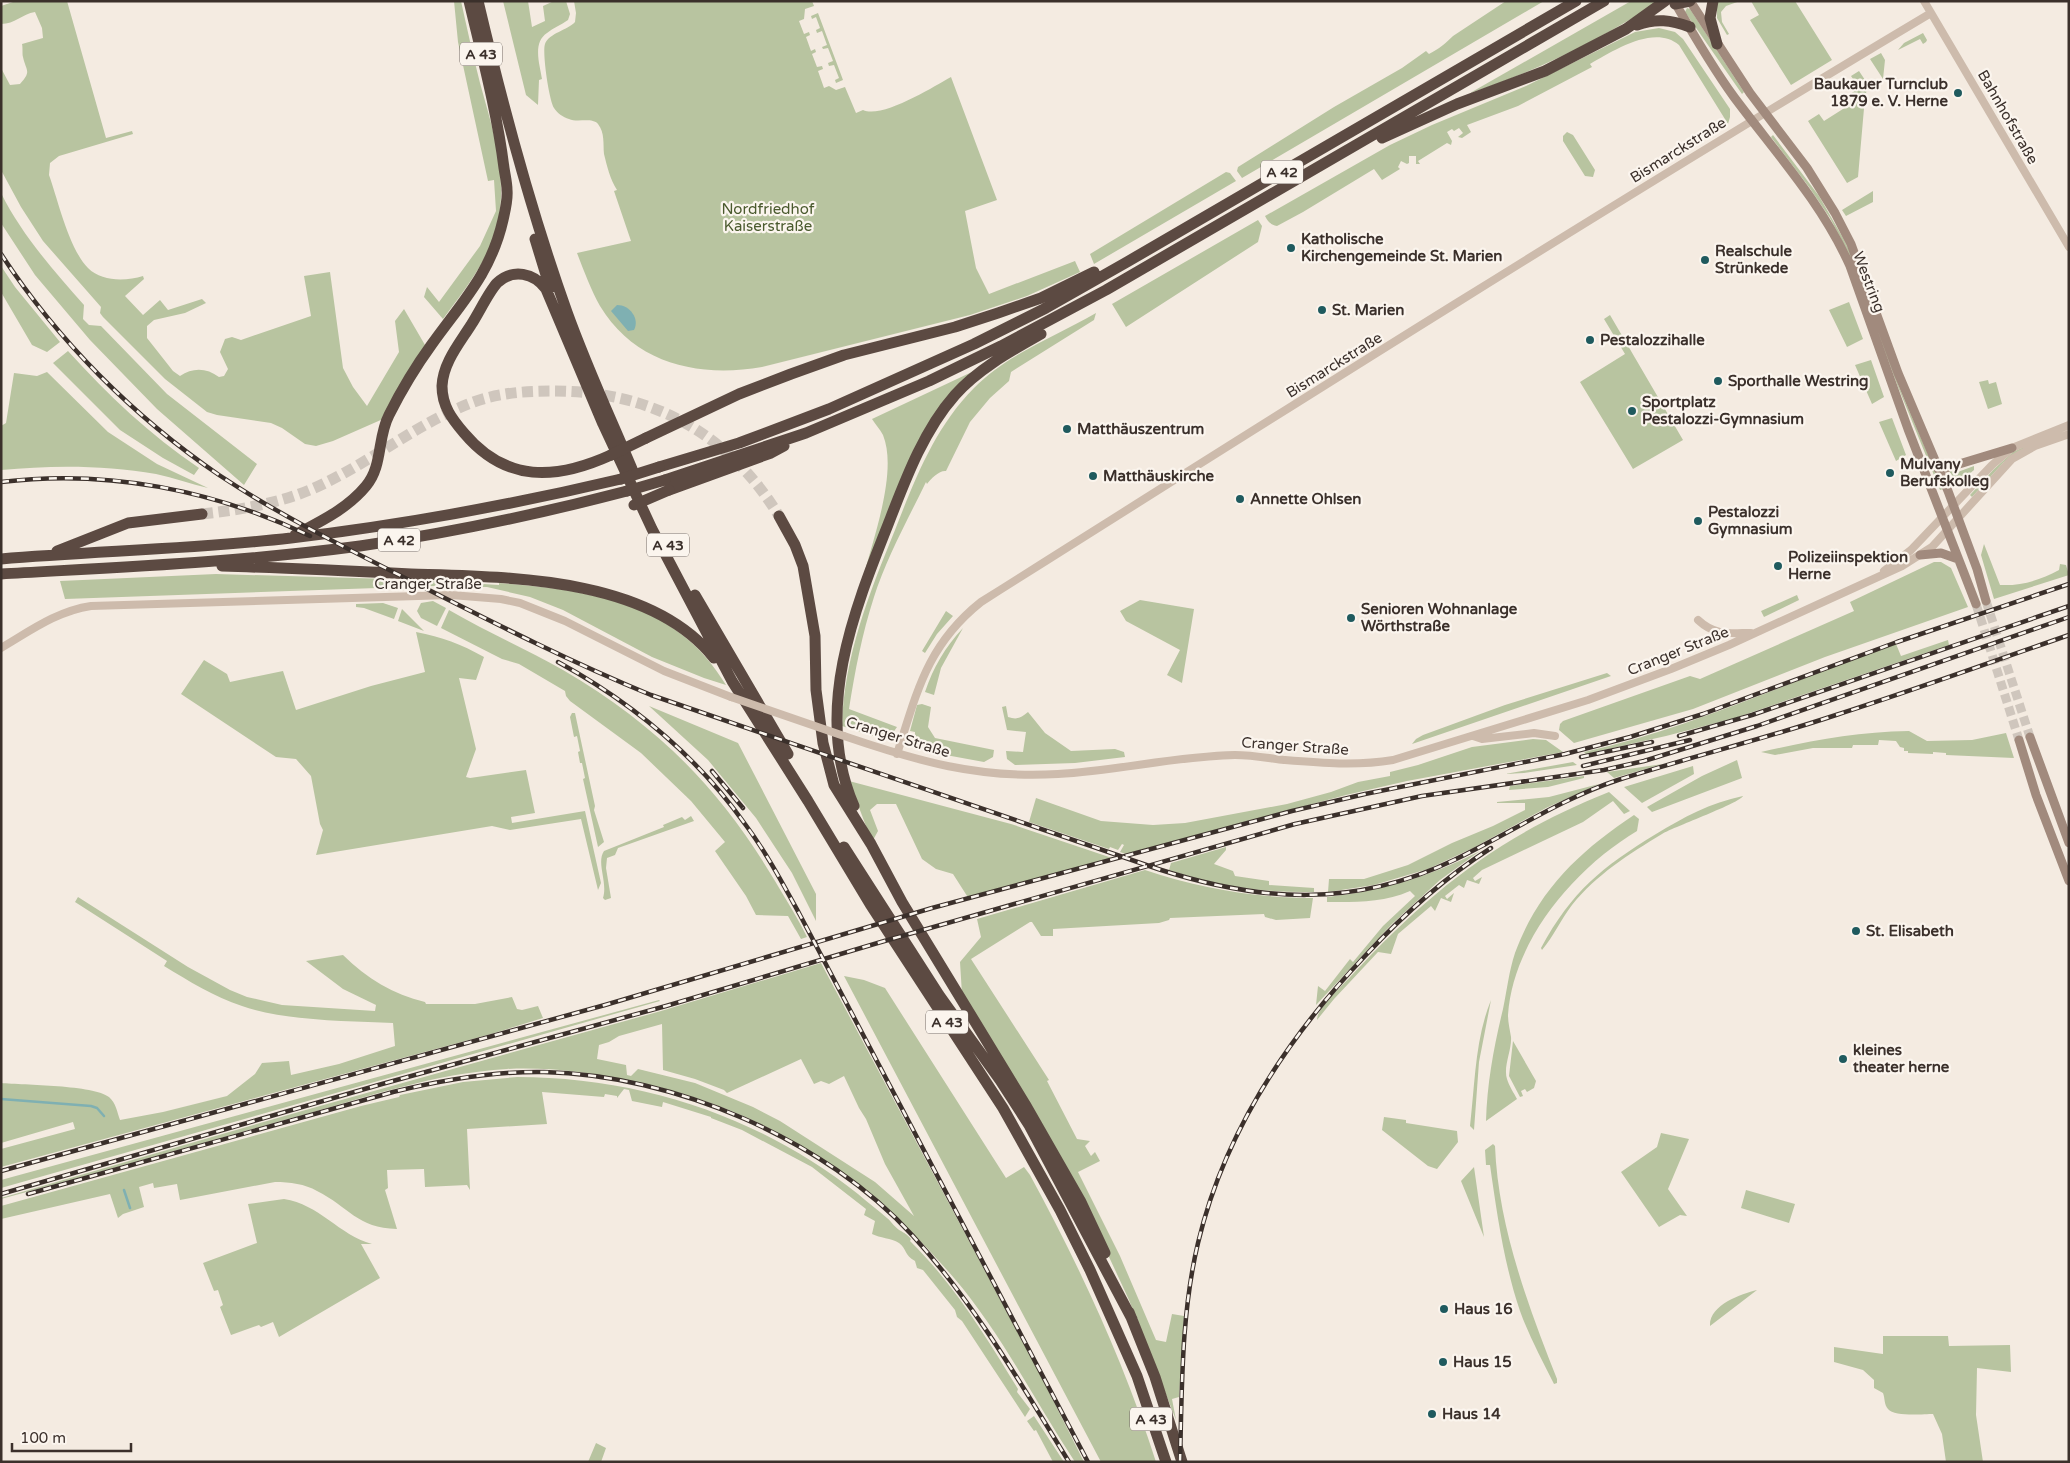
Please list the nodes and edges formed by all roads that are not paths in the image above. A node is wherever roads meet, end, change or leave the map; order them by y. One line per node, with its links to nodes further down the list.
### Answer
1 (469, 1): 13 (highway, A 43)
2 (478, 1): 55 (highway, A 43)
3 (1576, 1): 18 (highway, A 42)
4 (1604, 1): 16 (highway, A 42)
5 (1690, 1): 8 (highway); 12 (main road, Westring)
6 (1712, 1): 12 (highway)
7 (1924, 1): 9 (street, Bahnhofstraße)
8 (1671, 2): 10 (main road, Westring); 11 (highway)
9 (1931, 14): 14 (street, Bismarckstraße); 17 (street, Bahnhofstraße)
10 (1690, 28): 11 (highway); 15 (main road, Westring)
11 (1626, 29): 16 (highway)
12 (1717, 44): 14 (main road, Westring)
13 (493, 106): 19 (highway, A 43); 33 (highway)
14 (1765, 112): 15 (street, Bismarckstraße); 24 (main road, Westring)
15 (1752, 120): 30 (main road, Westring); 51 (street, Bismarckstraße)
16 (1344, 152): 20 (highway, A 42)
17 (2069, 247)
18 (1084, 282): 19 (highway, bridge); 33 (highway, A 42, bridge)
19 (559, 316): 46 (highway, A 43)
20 (1054, 319): 25 (highway, A 42); 53 (highway)
21 (2069, 425): 23 (street, Cranger Straße)
22 (2069, 434): 31 (street, Cranger Straße)
23 (2012, 448): 24 (main road); 27 (street, Cranger Straße)
24 (1938, 468): 27 (main road, Westring)
25 (667, 485): 26 (highway, bridge); 38 (highway, A 42, bridge)
26 (634, 505)
27 (1954, 506): 30 (street, Cranger Straße); 31 (main road, Westring)
28 (202, 514): 35 (highway)
29 (779, 516): 53 (highway)
30 (1942, 518): 32 (main road, Westring); 40 (street, Cranger Straße)
31 (1958, 518): 32 (street, Cranger Straße); 41 (main road, Westring)
32 (1947, 529): 34 (street, Cranger Straße); 36 (main road, Westring)
33 (289, 538): 35 (highway, A 42)
34 (1920, 555): 36 (main road); 40 (street, Cranger Straße)
35 (44, 556): 37 (highway, A 42)
36 (1958, 559): 42 (main road, Westring)
37 (1, 560)
38 (168, 564): 39 (highway, A 42); 46 (highway)
39 (1, 574)
40 (1877, 577): 44 (street, Cranger Straße)
41 (1986, 601)
42 (1976, 604)
43 (1698, 620): 44 (street)
44 (1756, 633): 47 (street, Cranger Straße)
45 (1, 648): 51 (street, Cranger Straße, bridge)
46 (732, 681): 56 (highway, A 43)
47 (1473, 736): 48 (street); 51 (street, Cranger Straße)
48 (1555, 736)
49 (2030, 737): 52 (main road)
50 (2019, 740): 54 (main road)
51 (897, 754)
52 (2069, 843)
53 (871, 844): 55 (highway)
54 (2069, 881)
55 (1132, 1319): 57 (highway, A 43)
56 (1166, 1462)
57 (1182, 1462)

